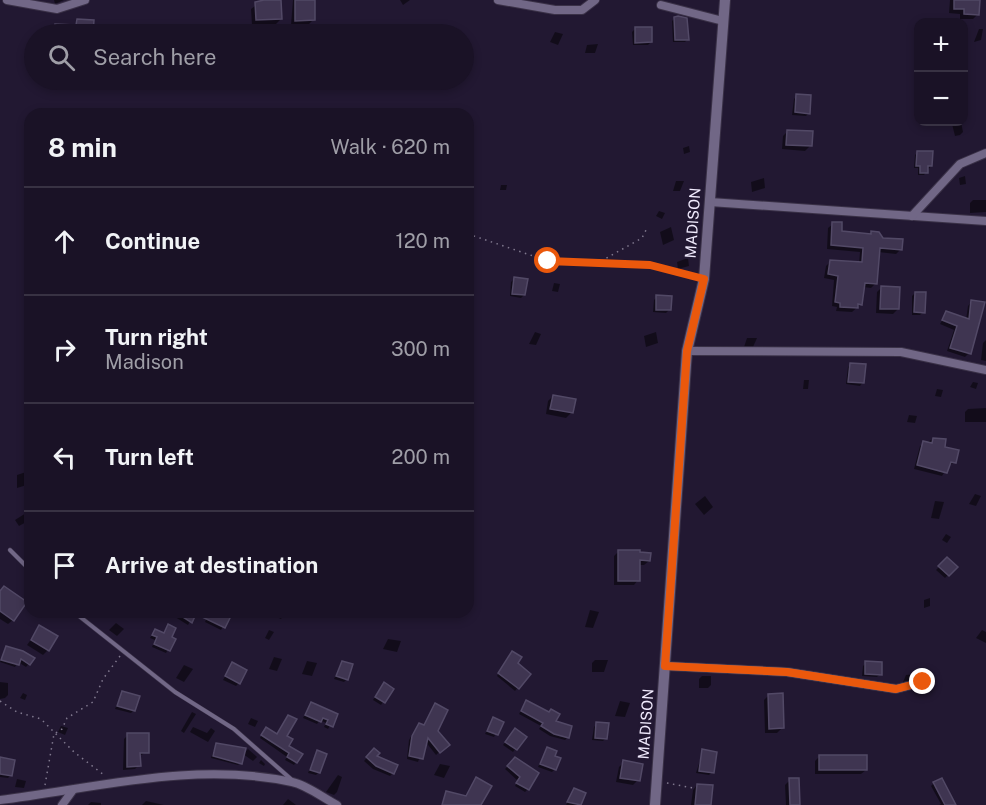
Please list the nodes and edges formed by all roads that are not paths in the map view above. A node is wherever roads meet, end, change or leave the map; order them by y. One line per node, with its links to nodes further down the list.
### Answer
1 (7, 0): 2 (street)
2 (85, 0)
3 (498, 0): 4 (street)
4 (595, 0)
5 (725, 0): 7 (street, MADISON)
6 (661, 5): 7 (street)
7 (723, 21): 9 (street, MADISON)
8 (986, 153): 10 (street)
9 (710, 202): 10 (street); 12 (street, MADISON)
10 (912, 216): 11 (street)
11 (986, 221)
12 (687, 351): 13 (street); 17 (street, MADISON)
13 (986, 370)
14 (10, 549): 15 (lane)
15 (24, 564)
16 (82, 618): 19 (lane)
17 (665, 666): 18 (street); 24 (street, MADISON)
18 (923, 682)
19 (294, 782): 20 (street); 23 (street)
20 (73, 789): 21 (street); 22 (street)
21 (0, 800)
22 (62, 805)
23 (337, 805)
24 (655, 805)

